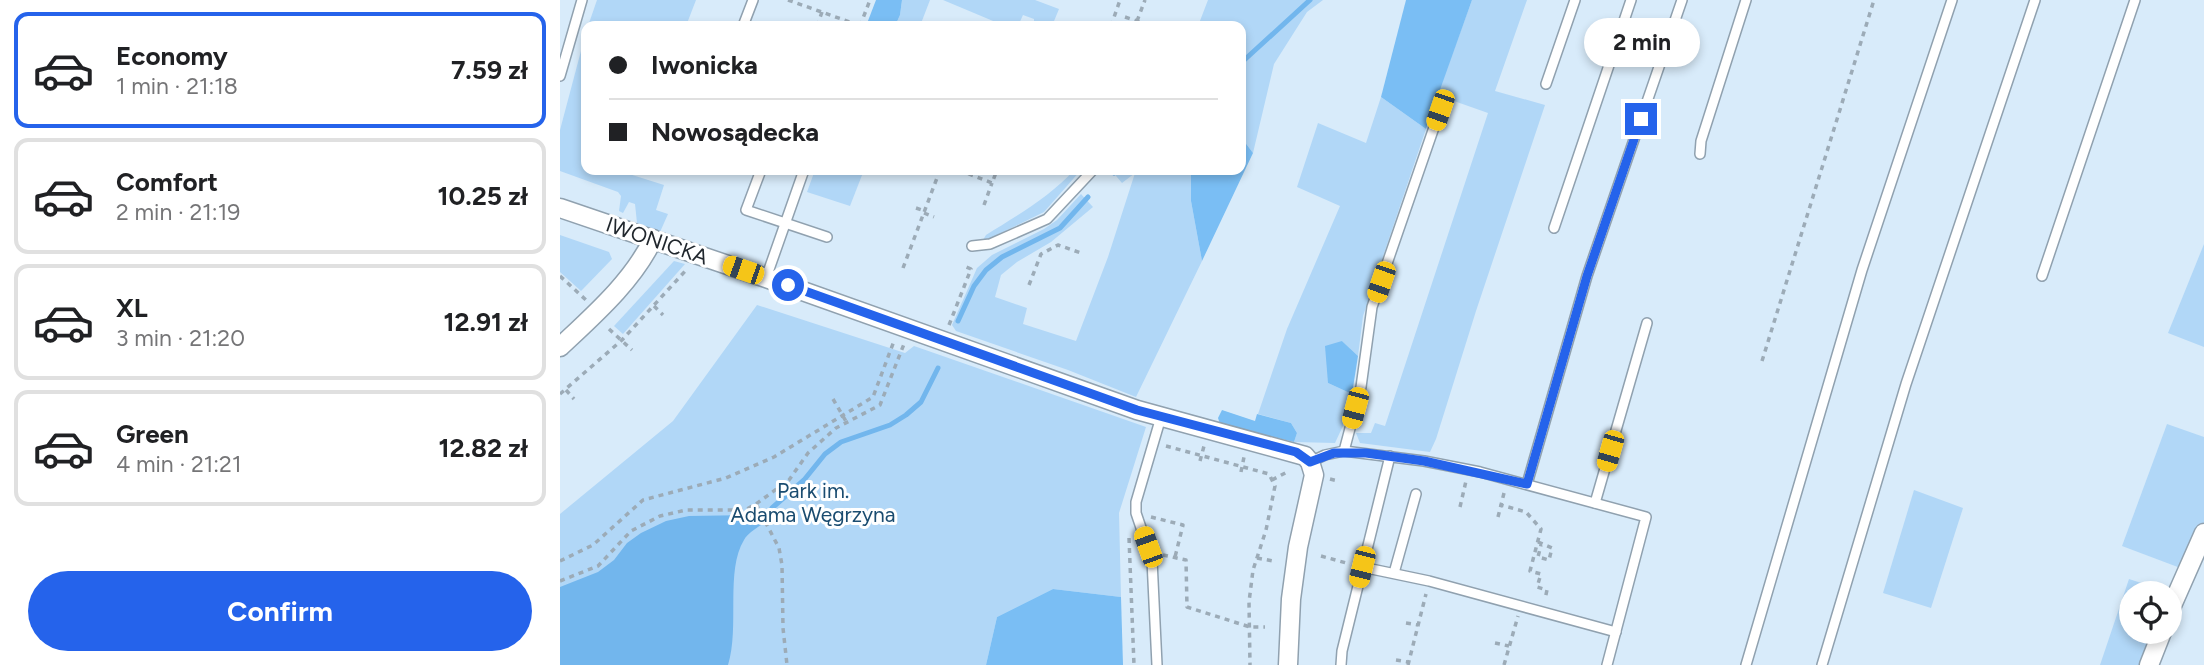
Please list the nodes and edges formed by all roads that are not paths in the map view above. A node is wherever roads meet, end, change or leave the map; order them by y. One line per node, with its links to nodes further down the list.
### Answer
1 (582, 0): 11 (lane)
2 (753, 0): 10 (lane)
3 (1575, 0): 12 (lane)
4 (1631, 0): 20 (lane)
5 (1682, 0): 32 (lane)
6 (1746, 0): 14 (lane)
7 (1952, 0): 45 (lane)
8 (2035, 0): 46 (lane)
9 (2135, 0): 24 (lane)
10 (745, 21)
11 (560, 76)
12 (1546, 84)
13 (1440, 110): 29 (lane)
14 (1700, 154)
15 (759, 175): 19 (lane)
16 (802, 175): 19 (lane)
17 (1088, 175): 23 (lane)
18 (560, 208): 22 (street, IWONICKA)
19 (785, 223): 21 (lane); 25 (lane)
20 (1555, 228)
21 (828, 237)
22 (653, 239): 25 (street, IWONICKA); 27 (street)
23 (972, 246)
24 (2042, 276)
25 (766, 278): 28 (street, IWONICKA)
26 (1647, 323): 34 (lane)
27 (560, 346)
28 (1161, 417): 31 (street, IWONICKA); 41 (lane)
29 (1344, 451): 30 (lane); 31 (lane)
30 (1390, 456): 32 (lane); 36 (lane)
31 (1310, 462): 42 (street)
32 (1527, 484): 34 (lane)
33 (1416, 494): 37 (lane)
34 (1595, 502): 39 (lane)
35 (2204, 533): 38 (street)
36 (1362, 567): 37 (lane); 43 (lane)
37 (1394, 573): 39 (lane)
38 (2182, 583)
39 (1616, 632): 44 (lane)
40 (2157, 644): 47 (street)
41 (1157, 665)
42 (1289, 665)
43 (1341, 665)
44 (1607, 665)
45 (1746, 665)
46 (1822, 665)
47 (2149, 665)

